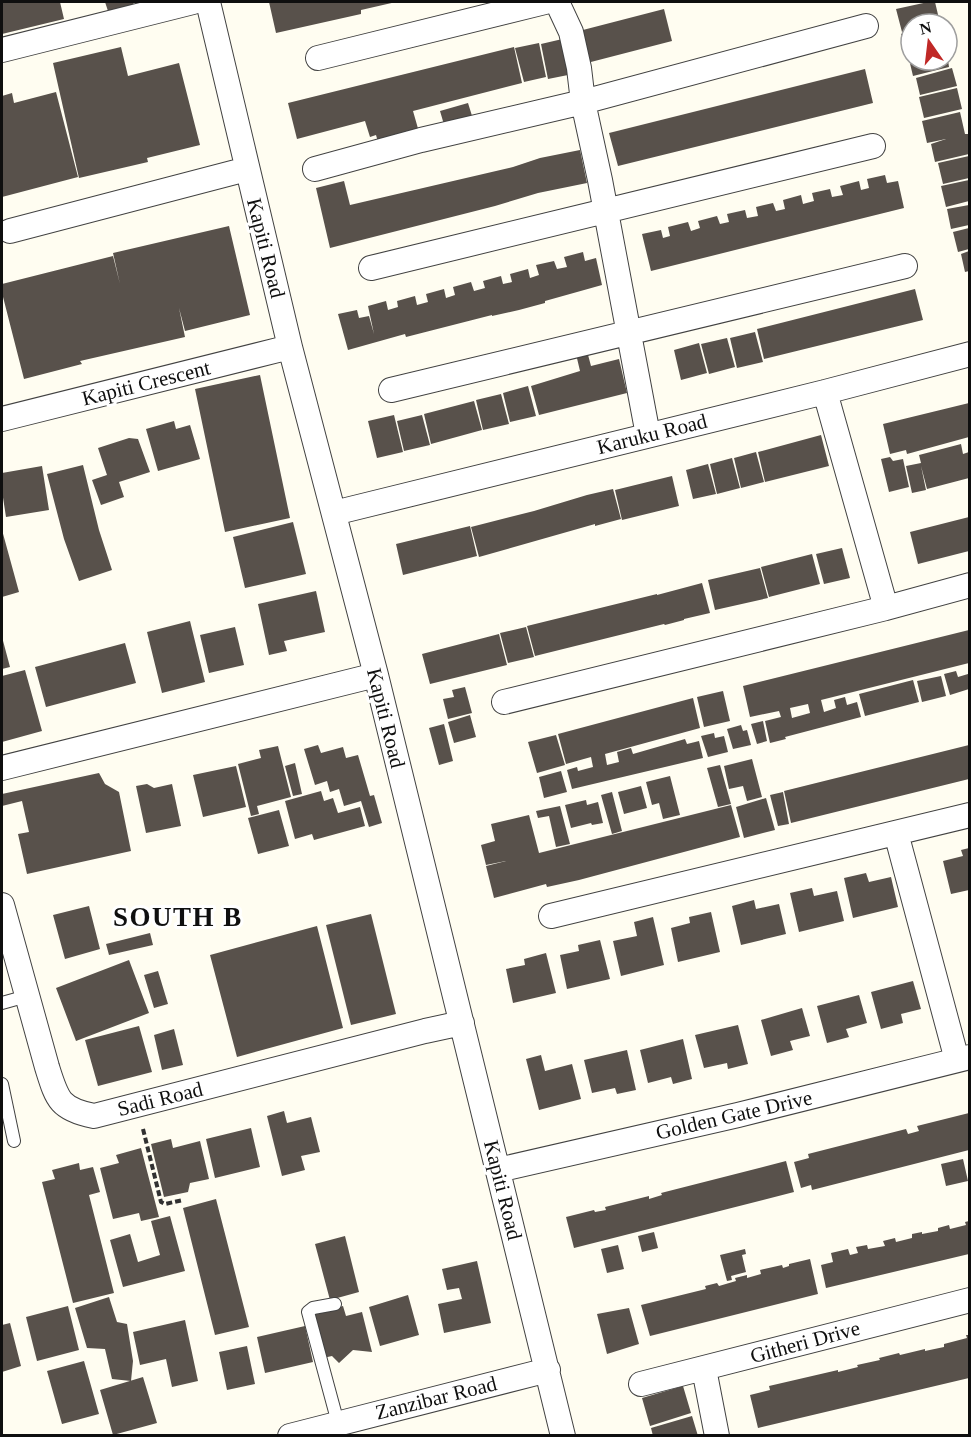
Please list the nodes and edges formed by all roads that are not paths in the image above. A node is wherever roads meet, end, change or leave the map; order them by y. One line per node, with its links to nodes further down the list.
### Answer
1 (193, 2): 6 (street)
2 (208, 2): 11 (street, Kapiti Road)
3 (545, 2): 7 (street)
4 (557, 2): 8 (street)
5 (866, 26): 8 (street)
6 (2, 51)
7 (318, 58)
8 (583, 102): 10 (street); 12 (street)
9 (873, 146): 12 (street)
10 (315, 168)
11 (247, 169): 13 (street); 17 (street, Kapiti Road)
12 (605, 211): 15 (street); 16 (street)
13 (10, 231)
14 (905, 266): 16 (street)
15 (371, 268)
16 (629, 333): 19 (street); 22 (street)
17 (290, 347): 21 (street, Kapiti Crescent); 23 (street, Kapiti Road)
18 (969, 354): 20 (street, Karuku Road)
19 (392, 390)
20 (825, 392): 22 (street, Karuku Road); 25 (street)
21 (2, 419)
22 (648, 435): 23 (street, Karuku Road)
23 (334, 513): 26 (street, Kapiti Road)
24 (969, 585): 25 (street)
25 (886, 608): 27 (street)
26 (376, 675): 28 (street); 35 (street, Kapiti Road)
27 (504, 702)
28 (2, 768)
29 (969, 815): 30 (street)
30 (896, 833): 32 (street); 36 (street)
31 (2, 905): 33 (street, Sadi Road)
32 (551, 916)
33 (27, 996): 34 (lane); 35 (street, Sadi Road)
34 (2, 1003)
35 (462, 1023): 39 (street, Kapiti Road)
36 (963, 1058): 39 (street, Golden Gate Drive)
37 (2, 1084): 38 (lane)
38 (14, 1141)
39 (498, 1170): 43 (street, Kapiti Road)
40 (969, 1300): 42 (street, Githeri Drive)
41 (335, 1304): 45 (lane)
42 (704, 1369): 44 (street, Githeri Drive); 48 (street)
43 (548, 1370): 45 (street, Zanzibar Road); 47 (street, Kapiti Road)
44 (640, 1384)
45 (338, 1423): 46 (street, Zanzibar Road)
46 (290, 1436)
47 (563, 1436)
48 (717, 1436)

